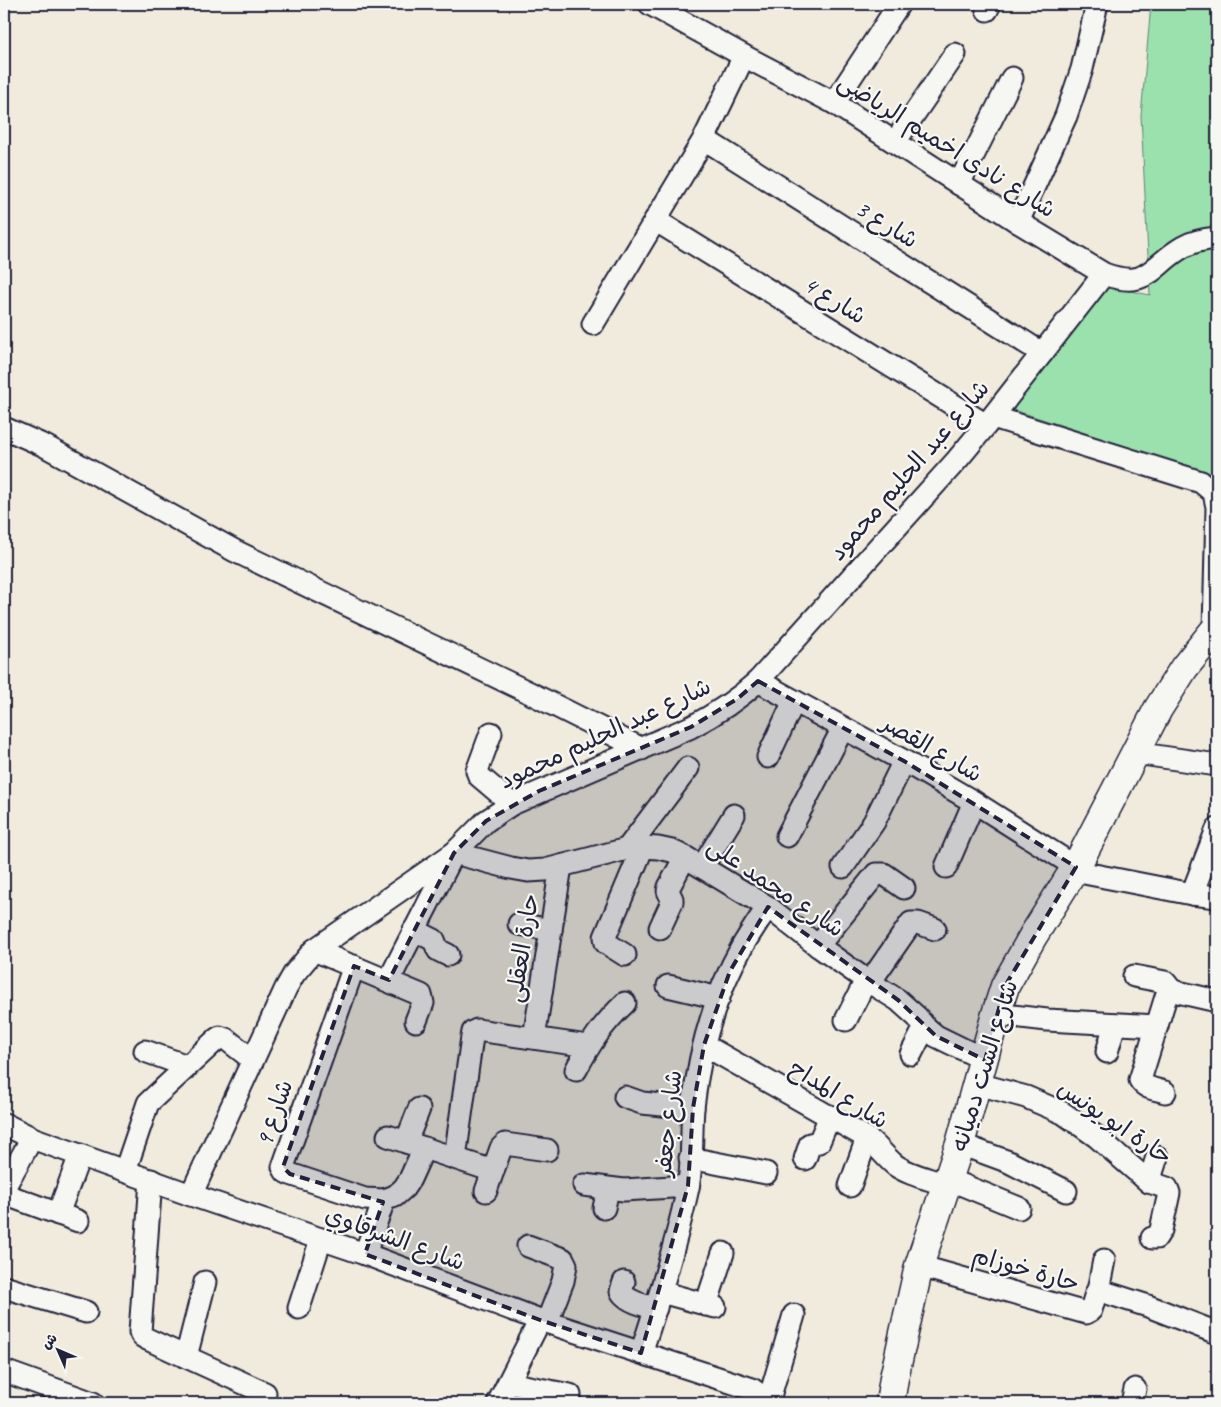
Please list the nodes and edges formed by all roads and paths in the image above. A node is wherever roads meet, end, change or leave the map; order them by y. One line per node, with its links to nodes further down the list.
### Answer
1 (650, 4): 5 (street, شارع نادى اخميم الرياضى)
2 (899, 4): 7 (street)
3 (1097, 4): 12 (street)
4 (955, 54): 9 (street)
5 (744, 56): 7 (street, شارع نادى اخميم الرياضى); 8 (street)
6 (1012, 78): 10 (street)
7 (834, 103): 9 (street, شارع نادى اخميم الرياضى)
8 (704, 139): 11 (street); 16 (street, شارع 3)
9 (895, 142): 10 (street, شارع نادى اخميم الرياضى)
10 (959, 184): 12 (street, شارع نادى اخميم الرياضى)
11 (655, 220): 15 (street); 17 (street, شارع 4)
12 (1018, 222): 14 (street, شارع نادى اخميم الرياضى)
13 (1217, 238): 14 (street, شارع نادى اخميم الرياضى)
14 (1104, 274): 16 (street, شارع عبد الحليم محمود)
15 (593, 324)
16 (1042, 353): 17 (street, شارع عبد الحليم محمود)
17 (990, 421): 19 (street, شارع 4); 20 (street, شارع عبد الحليم محمود)
18 (4, 428): 24 (street)
19 (1216, 629): 25 (street, شارع الست دميانه)
20 (758, 681): 21 (street, شارع القصر); 24 (street, شارع عبد الحليم محمود)
21 (794, 702): 22 (street, شارع القصر); 26 (street)
22 (843, 728): 27 (street, شارع القصر); 34 (street)
23 (492, 733): 31 (street)
24 (642, 749): 31 (street, شارع عبد الحليم محمود)
25 (1135, 752): 28 (street); 41 (street, شارع الست دميانه)
26 (768, 757)
27 (904, 761): 30 (street, شارع القصر); 39 (street)
28 (1217, 765)
29 (688, 768): 35 (street)
30 (974, 802): 40 (street); 41 (street, شارع القصر)
31 (512, 804): 36 (street, شارع عبد الحليم محمود)
32 (734, 815): 37 (street)
33 (1217, 828): 43 (street)
34 (787, 836)
35 (635, 848): 37 (street, شارع محمد على); 38 (street, شارع محمد على); 54 (street)
36 (454, 852): 38 (street, شارع محمد على); 49 (street); 52 (street, شارع عبد الحليم محمود)
37 (694, 862): 45 (street, شارع محمد على); 47 (street)
38 (561, 866): 50 (street, حارة العقلى)
39 (843, 867)
40 (946, 867)
41 (1075, 869): 43 (street, شارع القصر); 64 (street, شارع الست دميانه)
42 (904, 888): 51 (street)
43 (1192, 894): 44 (street, شارع القصر)
44 (1217, 897)
45 (768, 907): 51 (street, شارع محمد على); 61 (street, شارع جعفر)
46 (519, 924): 50 (street)
47 (660, 928)
48 (935, 929): 58 (street)
49 (414, 930): 53 (street); 57 (street)
50 (551, 930): 70 (street, حارة العقلى)
51 (818, 946): 58 (street, شارع محمد على)
52 (314, 950): 55 (street); 76 (street, شارع عبد الحليم محمود)
53 (448, 955)
54 (625, 955)
55 (354, 966): 57 (street); 109 (street, شارع 9)
56 (1134, 976): 60 (street)
57 (389, 980): 66 (street)
58 (868, 981): 65 (street); 69 (street, شارع محمد على)
59 (668, 986): 61 (street)
60 (1169, 990): 62 (street); 68 (street)
61 (719, 998): 71 (street, شارع جعفر)
62 (1217, 1001)
63 (625, 1003): 72 (street)
64 (996, 1014): 67 (street); 79 (street, شارع الست دميانه)
65 (846, 1020)
66 (416, 1021)
67 (1115, 1024): 68 (street); 74 (street)
68 (1157, 1026): 80 (street)
69 (925, 1028): 75 (street); 79 (street, شارع محمد على)
70 (534, 1038): 72 (street); 93 (street)
71 (704, 1045): 82 (street, شارع جعفر); 84 (street, شارع المداح)
72 (588, 1046): 78 (street)
73 (145, 1051): 77 (street)
74 (1107, 1052)
75 (911, 1054)
76 (253, 1060): 77 (street); 108 (street, شارع عبد الحليم محمود)
77 (187, 1066): 96 (street)
78 (576, 1070)
79 (981, 1072): 89 (street, شارع الست دميانه); 101 (street, حارة ابو يونس)
80 (1165, 1092)
81 (625, 1097): 82 (street)
82 (693, 1108): 94 (street, شارع جعفر)
83 (419, 1109): 88 (street)
84 (830, 1116): 87 (street, شارع المداح); 95 (street)
85 (4, 1124): 86 (street, شارع الشرقاوي)
86 (32, 1138): 91 (street, شارع الشرقاوي); 102 (street)
87 (867, 1138): 100 (street, شارع المداح); 105 (street)
88 (406, 1142): 93 (street); 109 (street)
89 (960, 1144): 100 (street, شارع الست دميانه); 107 (street)
90 (547, 1150): 97 (street)
91 (80, 1155): 96 (street, شارع الشرقاوي); 111 (street)
92 (1157, 1157): 101 (street)
93 (455, 1158): 97 (street)
94 (690, 1158): 98 (street); 104 (street, شارع جعفر)
95 (805, 1159)
96 (124, 1171): 99 (street, شارع الشرقاوي)
97 (493, 1171): 106 (street)
98 (766, 1173)
99 (151, 1180): 108 (street, شارع الشرقاوي); 131 (street)
100 (947, 1182): 110 (street, شارع المداح); 119 (street, شارع الست دميانه)
101 (1149, 1182): 113 (street, حارة ابو يونس)
102 (5, 1185): 111 (street)
103 (584, 1185): 104 (street)
104 (688, 1186): 124 (street, شارع جعفر)
105 (850, 1186)
106 (486, 1191)
107 (1066, 1191)
108 (191, 1195): 114 (street, شارع الشرقاوي)
109 (384, 1200): 117 (street)
110 (1019, 1208)
111 (58, 1214): 112 (street)
112 (78, 1221)
113 (1152, 1238)
114 (321, 1239): 117 (street, شارع الشرقاوي); 125 (street)
115 (528, 1246): 128 (street)
116 (723, 1253): 124 (street)
117 (365, 1254): 128 (street, شارع الشرقاوي)
118 (1104, 1260): 123 (street)
119 (919, 1266): 123 (street, حارة خوزام); 139 (street, شارع الست دميانه)
120 (205, 1282): 131 (street)
121 (624, 1282): 124 (street)
122 (4, 1287): 126 (street)
123 (1098, 1291): 129 (street, حارة خوزام)
124 (659, 1300): 130 (street, شارع جعفر)
125 (299, 1308)
126 (86, 1312)
127 (794, 1315): 138 (street)
128 (544, 1321): 130 (street, شارع الشرقاوي); 133 (street)
129 (1217, 1333)
130 (641, 1353): 138 (street, شارع الشرقاوي)
131 (186, 1357): 134 (street)
132 (4, 1372): 136 (street)
133 (508, 1383): 135 (street); 137 (street)
134 (265, 1393)
135 (570, 1395)
136 (93, 1403)
137 (498, 1403)
138 (766, 1403)
139 (890, 1403)

